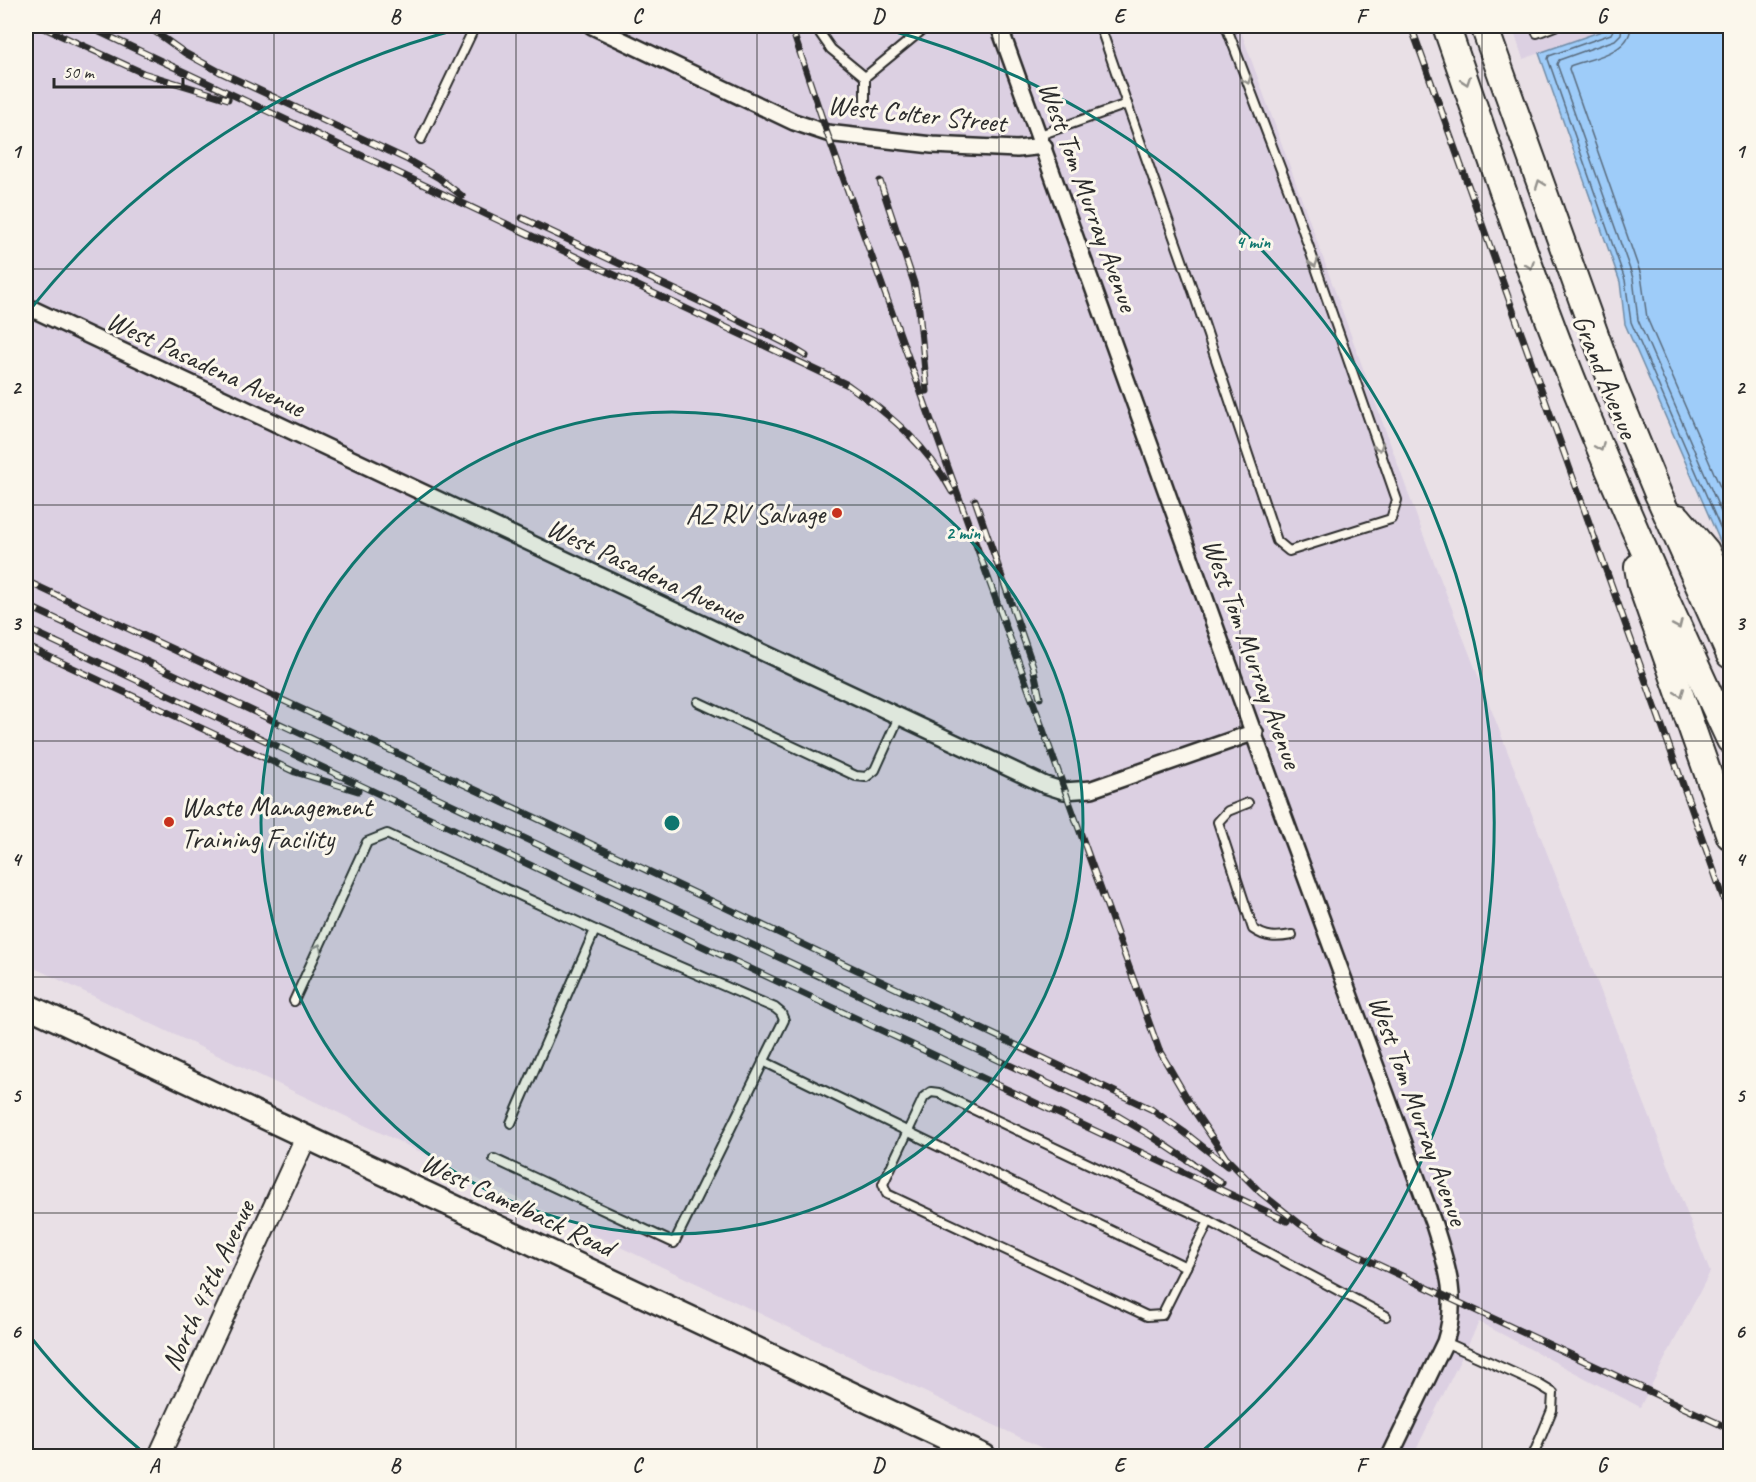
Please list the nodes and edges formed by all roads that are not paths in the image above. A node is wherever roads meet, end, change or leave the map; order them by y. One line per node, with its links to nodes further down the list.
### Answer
1 (475, 26): 15 (lane)
2 (592, 26): 16 (street, West Colter Street)
3 (815, 26): 12 (lane)
4 (927, 26): 12 (lane)
5 (999, 26): 16 (street, West Tom Murray Avenue)
6 (1100, 26): 14 (lane)
7 (1227, 26): 14 (lane, one-way to 14)
8 (1446, 26): 19 (highway, Grand Avenue, one-way to 19)
9 (1484, 26): 18 (highway, Grand Avenue, one-way to 9)
10 (1556, 26): 11 (lane)
11 (1535, 29)
12 (865, 77): 13 (lane)
13 (865, 103)
14 (1127, 104): 16 (lane)
15 (421, 139)
16 (1042, 141): 24 (street, West Tom Murray Avenue)
17 (26, 306): 23 (street, West Pasadena Avenue)
18 (1658, 494): 20 (highway); 21 (highway, Grand Avenue)
19 (1629, 517): 25 (highway, Grand Avenue, one-way to 25); 27 (highway, one-way to 27)
20 (1731, 600)
21 (1731, 655)
22 (698, 702): 23 (lane)
23 (898, 717): 24 (street, West Pasadena Avenue)
24 (1255, 732): 40 (street, West Tom Murray Avenue)
25 (1731, 740)
26 (1248, 802): 29 (lane)
27 (1731, 836)
28 (595, 930): 30 (lane, one-way to 28); 32 (lane); 33 (lane)
29 (1292, 935)
30 (294, 1001)
31 (26, 1005): 35 (main road, West Camelback Road)
32 (763, 1061): 34 (lane); 36 (lane)
33 (511, 1123)
34 (908, 1132): 37 (lane); 38 (lane); 38 (lane)
35 (306, 1137): 41 (street, North 47th Avenue); 42 (main road, West Camelback Road)
36 (494, 1160)
37 (1209, 1221): 38 (lane); 39 (lane)
38 (1186, 1267)
39 (1386, 1316)
40 (1445, 1342): 43 (street, West Tom Murray Avenue); 44 (lane)
41 (159, 1456)
42 (984, 1456)
43 (1390, 1456)
44 (1533, 1456)

